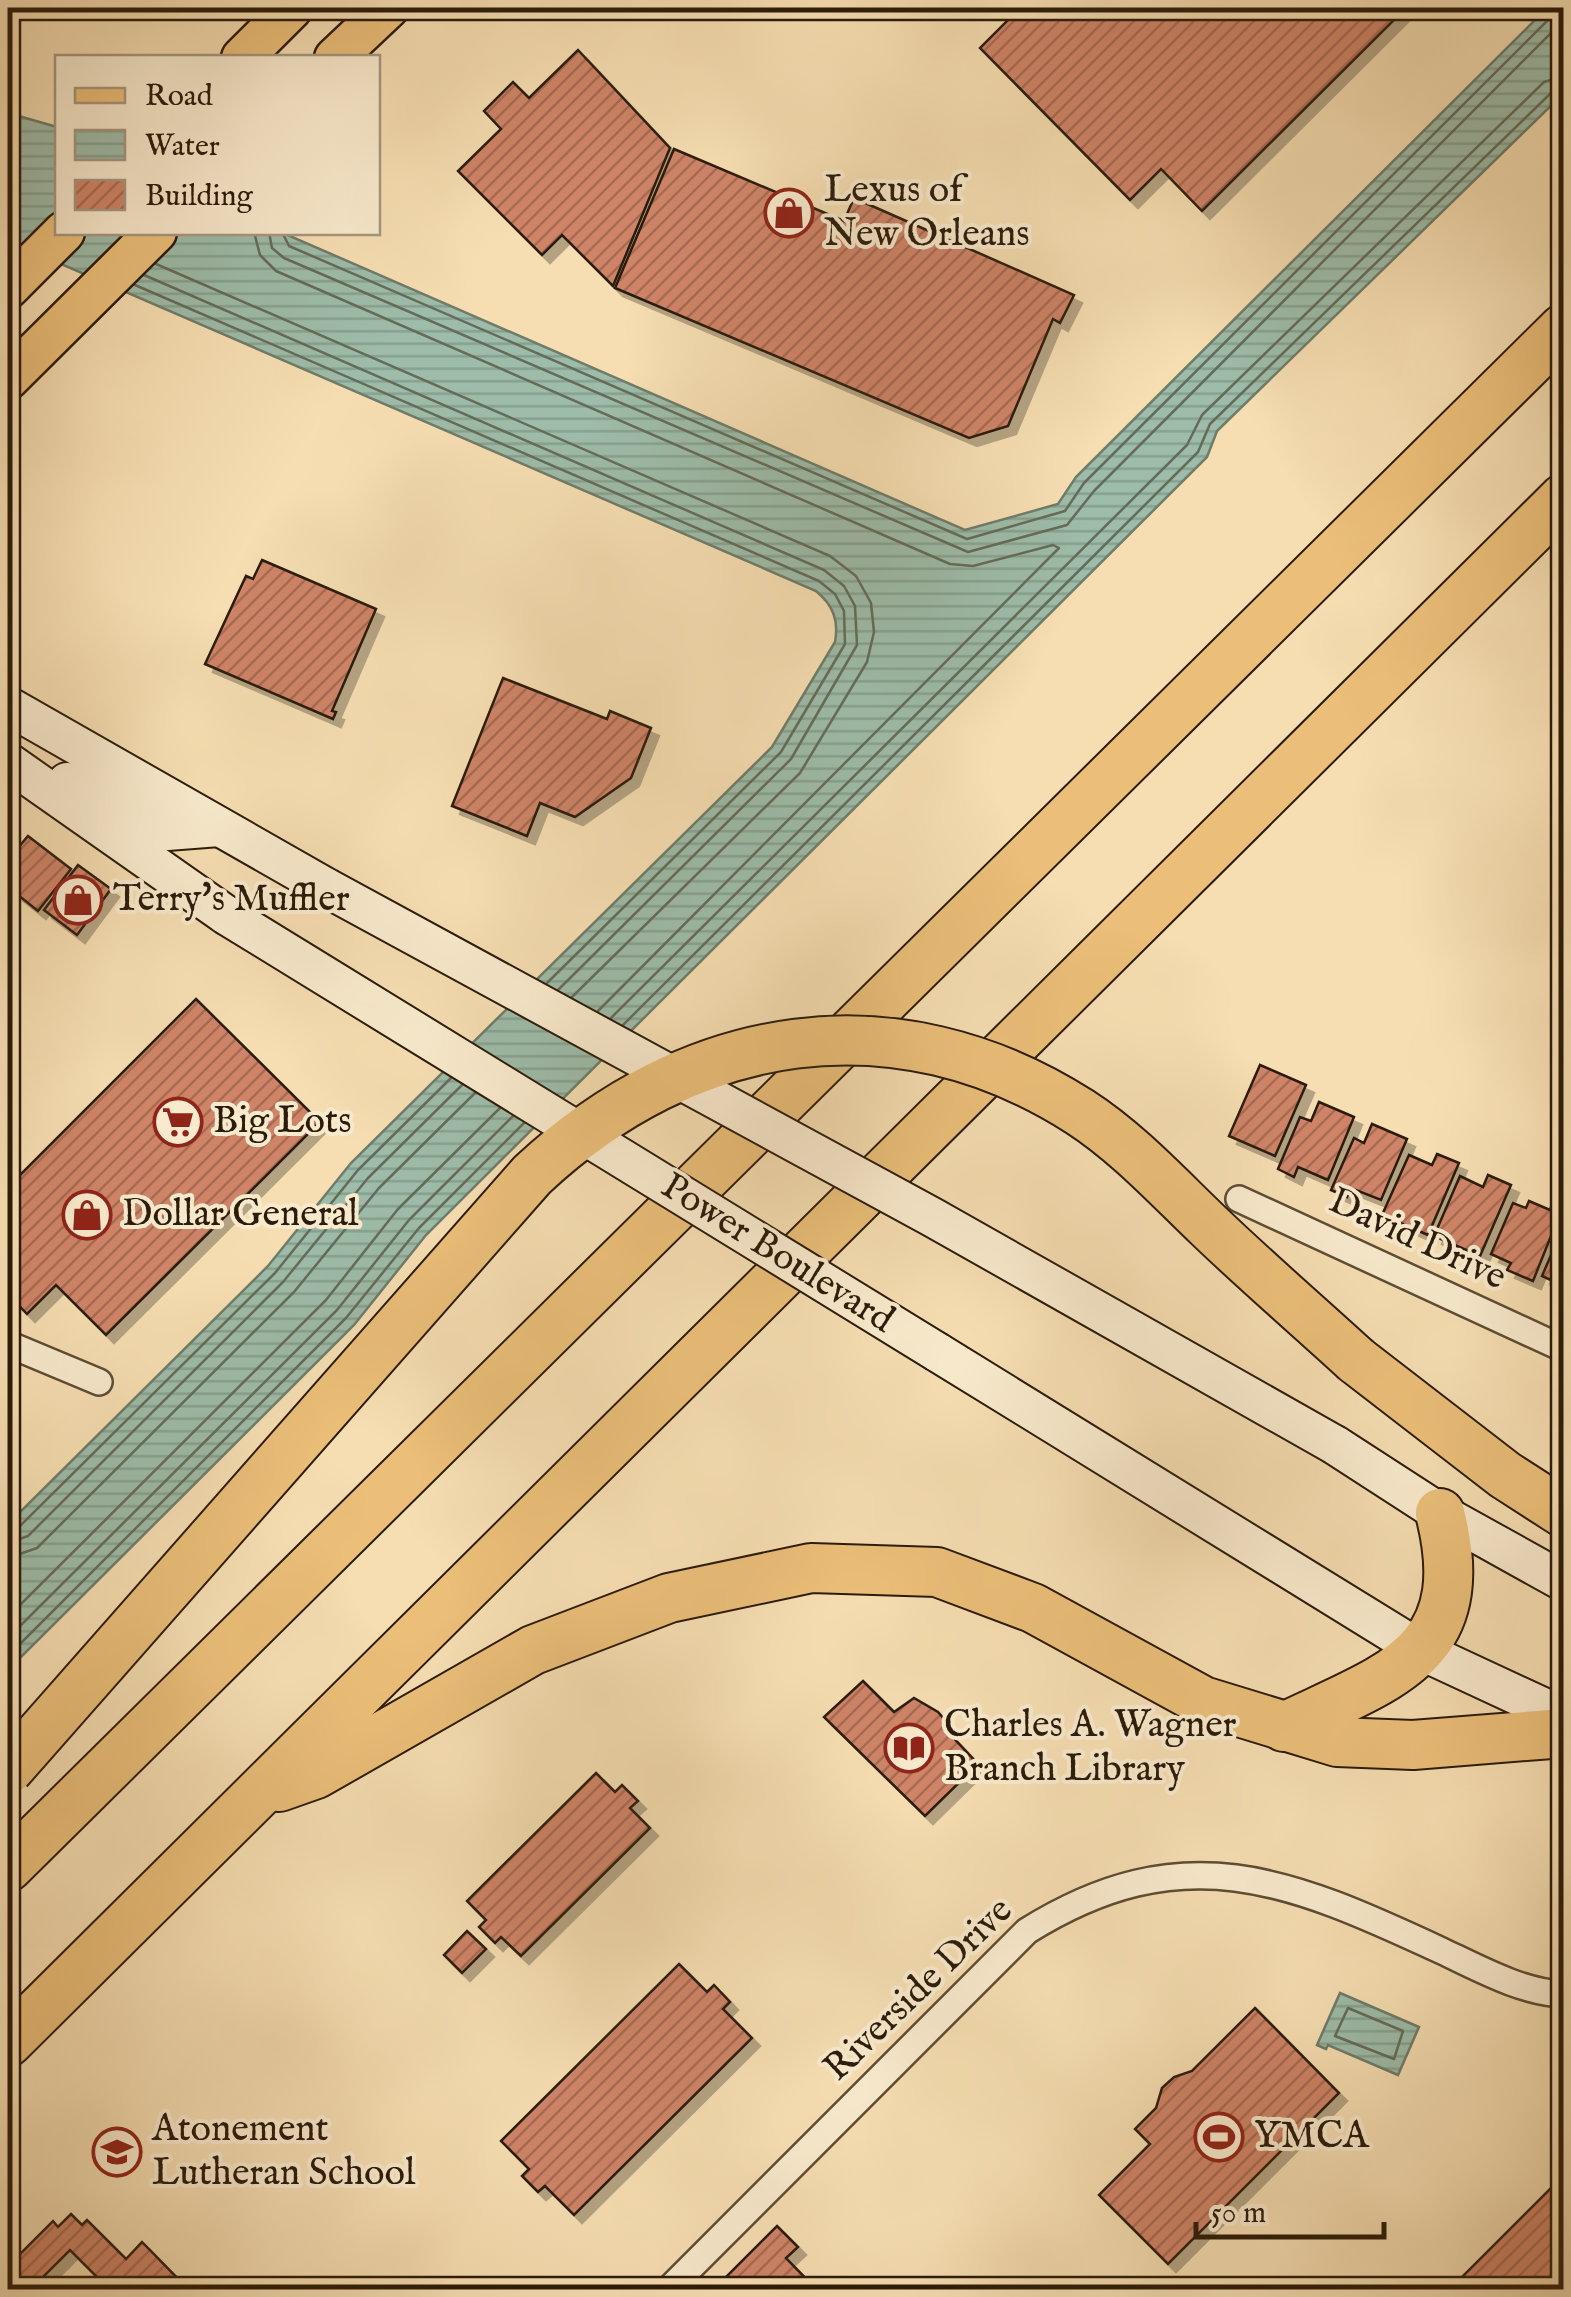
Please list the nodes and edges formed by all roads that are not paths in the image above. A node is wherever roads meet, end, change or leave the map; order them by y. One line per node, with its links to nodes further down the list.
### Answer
1 (292, 8): 4 (main road)
2 (356, 8): 5 (main road)
3 (388, 8): 6 (main road)
4 (245, 55)
5 (320, 55)
6 (338, 55)
7 (61, 235): 9 (main road)
8 (153, 235): 11 (main road)
9 (14, 282)
10 (1564, 328): 30 (highway)
11 (8, 380)
12 (1564, 498): 29 (highway)
13 (8, 706): 16 (main road)
14 (8, 762): 15 (main road, Power Boulevard)
15 (42, 786): 16 (main road); 24 (main road, Power Boulevard, bridge)
16 (218, 828): 21 (main road, bridge)
17 (1239, 1199): 19 (street, David Drive)
18 (8, 1344): 20 (street)
19 (1564, 1348)
20 (99, 1382)
21 (1440, 1513): 23 (main road); 24 (highway)
22 (1564, 1513): 28 (highway, bridge)
23 (1564, 1582)
24 (1422, 1650): 25 (main road, Power Boulevard); 26 (highway)
25 (1564, 1718)
26 (1284, 1727): 27 (highway); 29 (highway)
27 (1564, 1734)
28 (8, 1770)
29 (256, 1794): 32 (highway)
30 (8, 1868)
31 (1564, 1994): 33 (street, Riverside Drive)
32 (8, 2042)
33 (671, 2288)

